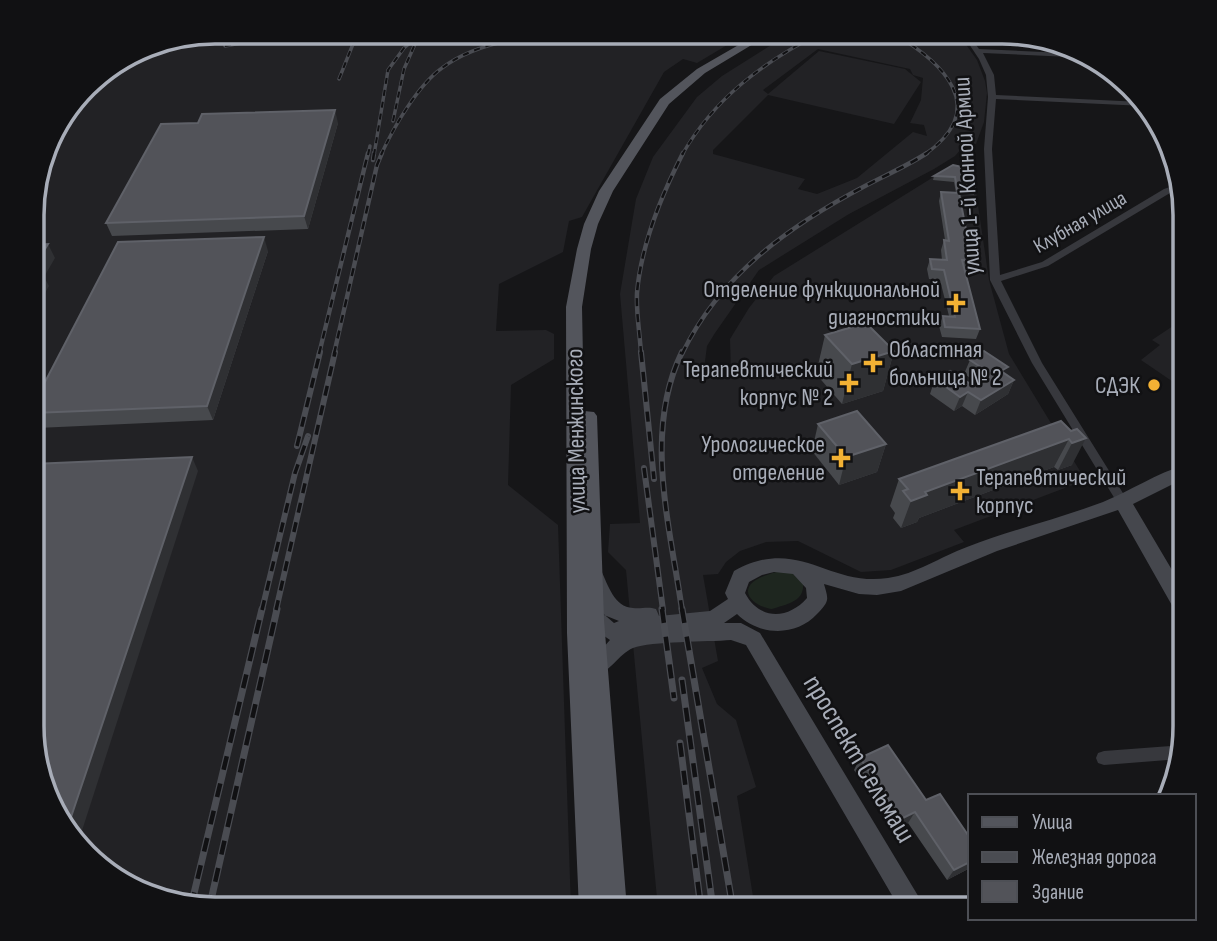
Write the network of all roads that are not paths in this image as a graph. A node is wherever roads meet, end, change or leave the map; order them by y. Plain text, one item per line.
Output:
1 (747, 44) edge
2 (756, 44) edge
3 (973, 44) edge
4 (978, 51) junction
5 (1062, 55) edge
6 (992, 97) junction
7 (1131, 103) edge
8 (1171, 190) edge
9 (995, 281) junction
10 (1173, 477) edge
11 (1122, 501) junction
12 (799, 568) junction
13 (587, 584) junction
14 (1173, 589) edge
15 (737, 598) junction
16 (746, 630) junction
17 (612, 632) junction
18 (587, 669) junction
19 (1171, 753) edge
20 (1104, 758) dead end
21 (593, 897) edge
22 (612, 897) edge
23 (907, 897) edge

1 - 13 main road, улица Менжинского
2 - 13 main road, улица Менжинского
3 - 4 street, улица 1-й Конной Армии
4 - 5 street
4 - 6 street, улица 1-й Конной Армии
6 - 7 street
6 - 9 street, улица 1-й Конной Армии
8 - 9 street, Клубная улица
9 - 11 street, улица 1-й Конной Армии
10 - 11 main road
11 - 12 main road
11 - 14 main road, улица 1-й Конной Армии
12 - 15 main road
12 - 16 main road
13 - 15 main road
13 - 17 main road, улица Менжинского
13 - 17 main road
13 - 18 main road, улица Менжинского
15 - 16 main road
15 - 17 main road
16 - 17 main road
16 - 23 main road, проспект Сельмаш
17 - 18 main road, улица Менжинского
17 - 18 main road
18 - 21 main road, улица Менжинского
18 - 22 main road, улица Менжинского
19 - 20 street

